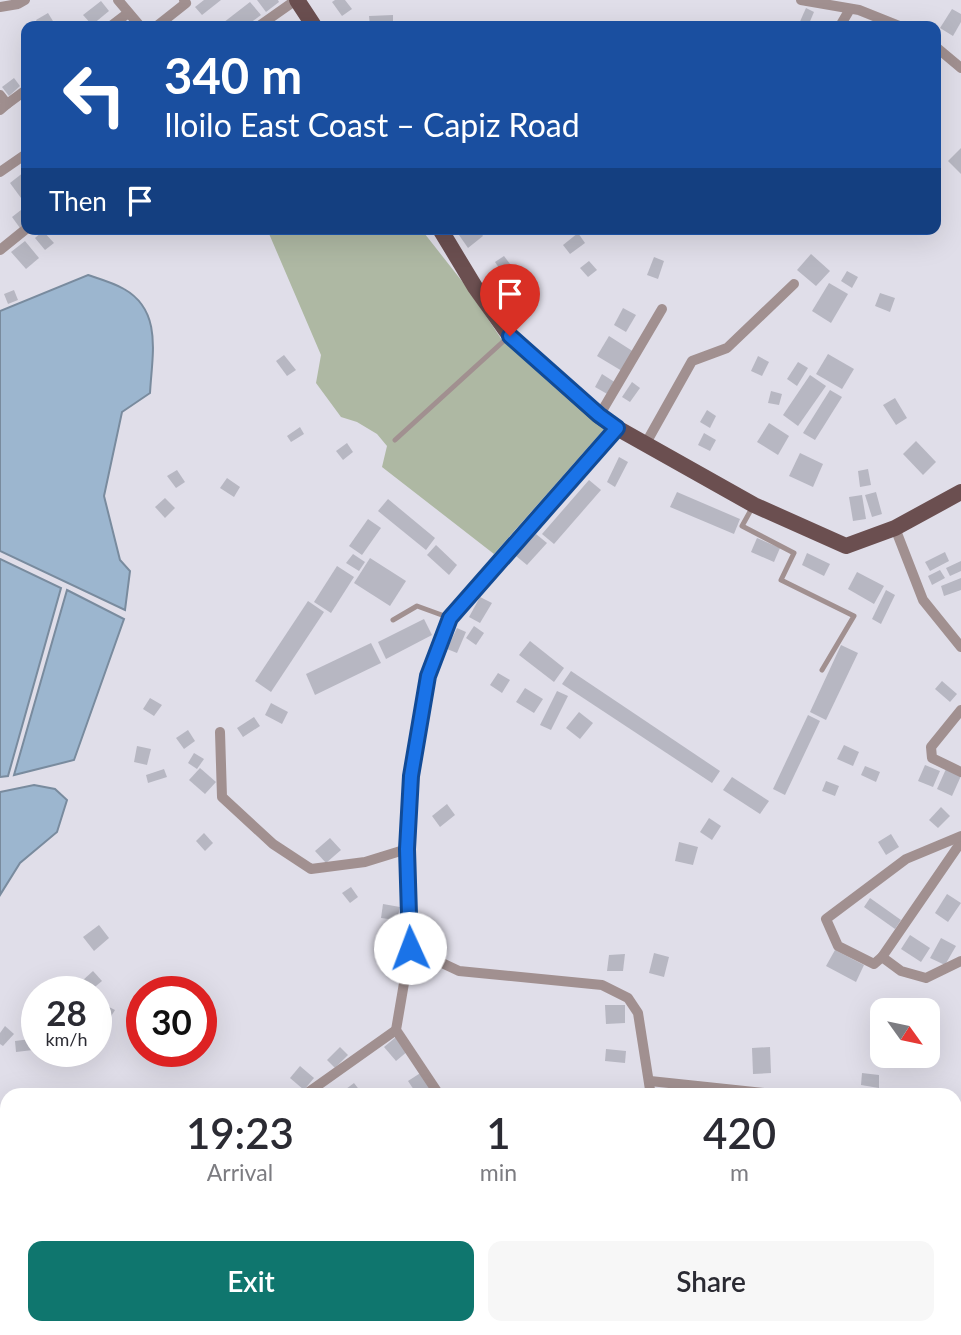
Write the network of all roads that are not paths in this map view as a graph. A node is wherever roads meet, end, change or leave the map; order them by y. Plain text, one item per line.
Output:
1 (25, 0) edge
2 (118, 0) edge
3 (184, 0) edge
4 (297, 0) edge
5 (801, 0) edge
6 (857, 6) edge
7 (0, 7) edge
8 (128, 13) junction
9 (118, 21) edge
10 (135, 21) edge
11 (164, 21) edge
12 (266, 21) edge
13 (311, 21) edge
14 (844, 21) edge
15 (888, 21) edge
16 (941, 51) edge
17 (961, 68) edge
18 (21, 94) edge
19 (0, 95) edge
20 (4, 107) edge
21 (21, 158) edge
22 (0, 173) edge
23 (21, 233) edge
24 (444, 235) edge
25 (0, 250) edge
26 (794, 284) dead end
27 (662, 309) dead end
28 (510, 336) junction
29 (599, 415) junction
30 (617, 428) junction
31 (395, 440) dead end
32 (646, 443) junction
33 (961, 492) edge
34 (754, 505) junction
35 (895, 527) junction
36 (450, 618) junction
37 (393, 620) dead end
38 (961, 647) edge
39 (822, 670) dead end
40 (961, 710) edge
41 (220, 732) dead end
42 (961, 772) edge
43 (961, 836) edge
44 (961, 842) edge
45 (407, 849) junction
46 (410, 948) junction
47 (883, 957) junction
48 (961, 961) edge
49 (396, 1030) junction
50 (650, 1081) junction
51 (314, 1088) edge
52 (435, 1088) edge
53 (650, 1088) edge
54 (716, 1088) edge

1 - 7 street
2 - 8 street
3 - 11 street
4 - 12 street
4 - 13 main road
5 - 6 street
6 - 14 street
6 - 15 street
8 - 9 street
8 - 10 street
16 - 17 street
18 - 20 street
19 - 20 street
21 - 22 street
23 - 25 street
24 - 28 main road
26 - 32 street
27 - 29 street
28 - 29 main road
28 - 31 lane
29 - 30 main road
30 - 32 main road
30 - 36 street
32 - 34 main road
33 - 35 main road
34 - 35 main road
34 - 39 lane
35 - 38 street
36 - 37 lane
36 - 45 street
40 - 42 street
41 - 45 street
43 - 47 street
44 - 47 street
45 - 46 street
46 - 49 street
46 - 50 street
47 - 48 street
49 - 51 street
49 - 52 street
50 - 53 street
50 - 54 street

